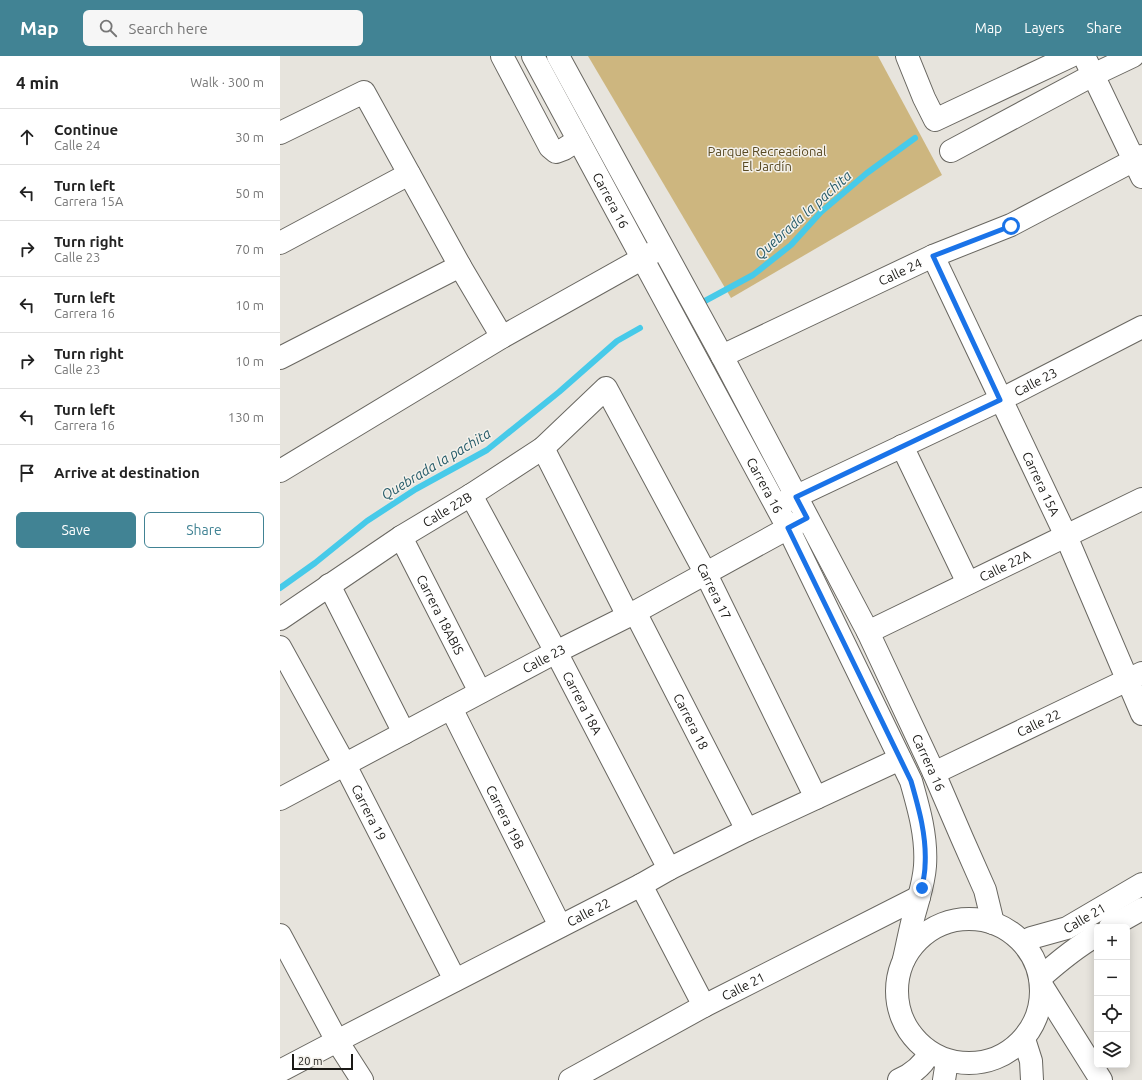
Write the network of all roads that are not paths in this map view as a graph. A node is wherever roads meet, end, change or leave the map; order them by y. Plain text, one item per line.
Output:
1 (502, 56) edge
2 (533, 56) edge
3 (558, 56) edge
4 (906, 56) edge
5 (1071, 56) edge
6 (1084, 56) edge
7 (1133, 56) edge
8 (1093, 75) junction
9 (280, 133) edge
10 (578, 140) junction
11 (951, 151) dead end
12 (1139, 164) edge
13 (409, 174) junction
14 (280, 243) edge
15 (662, 247) junction
16 (933, 256) junction
17 (642, 258) junction
18 (460, 266) junction
19 (1142, 328) edge
20 (502, 337) junction
21 (722, 356) junction
22 (280, 358) edge
23 (606, 388) joint
24 (1000, 400) junction
25 (902, 446) junction
26 (543, 448) junction
27 (280, 471) edge
28 (471, 495) junction
29 (796, 497) junction
30 (1142, 499) edge
31 (776, 506) junction
32 (807, 518) junction
33 (788, 528) junction
34 (1066, 536) junction
35 (401, 537) junction
36 (706, 574) junction
37 (968, 583) junction
38 (329, 584) junction
39 (632, 614) junction
40 (280, 619) edge
41 (868, 632) junction
42 (280, 647) edge
43 (556, 652) junction
44 (1134, 676) edge
45 (480, 692) junction
46 (451, 708) junction
47 (1142, 714) edge
48 (404, 733) junction
49 (900, 759) junction
50 (345, 764) junction
51 (934, 773) junction
52 (816, 798) junction
53 (280, 799) edge
54 (747, 830) junction
55 (669, 869) junction
56 (1142, 884) edge
57 (640, 885) junction
58 (919, 897) junction
59 (1142, 909) edge
60 (993, 923) junction
61 (1115, 924) edge
62 (560, 926) junction
63 (280, 935) edge
64 (1094, 937) edge
65 (1024, 943) junction
66 (904, 959) junction
67 (455, 980) junction
68 (1041, 982) junction
69 (704, 1006) junction
70 (1024, 1039) junction
71 (337, 1041) junction
72 (940, 1065) edge
73 (280, 1072) edge
74 (362, 1080) edge
75 (570, 1080) edge
76 (899, 1080) edge
77 (1032, 1080) edge
78 (1101, 1080) edge

1 - 10 street
2 - 10 street, Carrera 16
3 - 15 street, Carrera 16
4 - 5 street
6 - 8 street
7 - 8 street
8 - 11 street
8 - 12 street
9 - 13 street
10 - 17 street, Carrera 16
12 - 16 street, Calle 24
13 - 14 street
13 - 18 street
15 - 17 street
15 - 21 street, Carrera 16
16 - 21 street, Calle 24
16 - 24 street, Carrera 15A
17 - 20 street
17 - 31 street, Carrera 16
18 - 20 street
18 - 22 street
19 - 24 street, Calle 23
20 - 27 street
21 - 29 street, Carrera 16
23 - 26 street, Calle 22B
23 - 36 street, Carrera 17
24 - 25 street, Calle 23
24 - 34 street, Carrera 15A
25 - 29 street, Calle 23
25 - 37 street
26 - 28 street, Calle 22B
26 - 39 street, Carrera 18
28 - 35 street, Calle 22B
28 - 43 street, Carrera 18A
29 - 31 street, Calle 23
29 - 32 street, Carrera 16
30 - 34 street, Calle 22A
31 - 33 street, Carrera 16
32 - 33 street, Calle 23
32 - 41 street, Carrera 16
33 - 36 street, Calle 23
33 - 49 street, Carrera 16
34 - 37 street, Calle 22A
34 - 44 street, Carrera 15A
35 - 38 street, Calle 22B
35 - 45 street, Carrera 18ABIS
36 - 39 street, Calle 23
36 - 52 street, Carrera 17
37 - 41 street, Calle 22A
38 - 40 street, Calle 22B
38 - 48 street
39 - 43 street, Calle 23
39 - 54 street, Carrera 18
41 - 51 street, Carrera 16
42 - 50 street, Carrera 19
43 - 45 street, Calle 23
43 - 55 street, Carrera 18A
44 - 47 street, Carrera 15A
44 - 51 street, Calle 22
45 - 46 street, Calle 23
46 - 48 street, Calle 23
46 - 62 street, Carrera 19B
48 - 50 street, Calle 23
49 - 52 street, Calle 22
49 - 58 street, Carrera 16
50 - 53 street, Calle 23
50 - 67 street, Carrera 19
51 - 60 street, Carrera 16
52 - 54 street, Calle 22
54 - 55 street, Calle 22
55 - 57 street, Calle 22
56 - 65 street, Calle 21
57 - 62 street, Calle 22
57 - 69 street
58 - 66 street, Carrera 16
58 - 69 street, Calle 21
59 - 61 street, Calle 21
60 - 65 street
60 - 66 street
62 - 67 street, Calle 22
63 - 71 street
64 - 68 street, Calle 21
65 - 68 street
66 - 72 street
67 - 71 street, Calle 22
68 - 70 street
68 - 78 street
69 - 75 street, Calle 21
70 - 72 street
70 - 77 street
71 - 73 street, Calle 22
71 - 74 street
72 - 76 street

